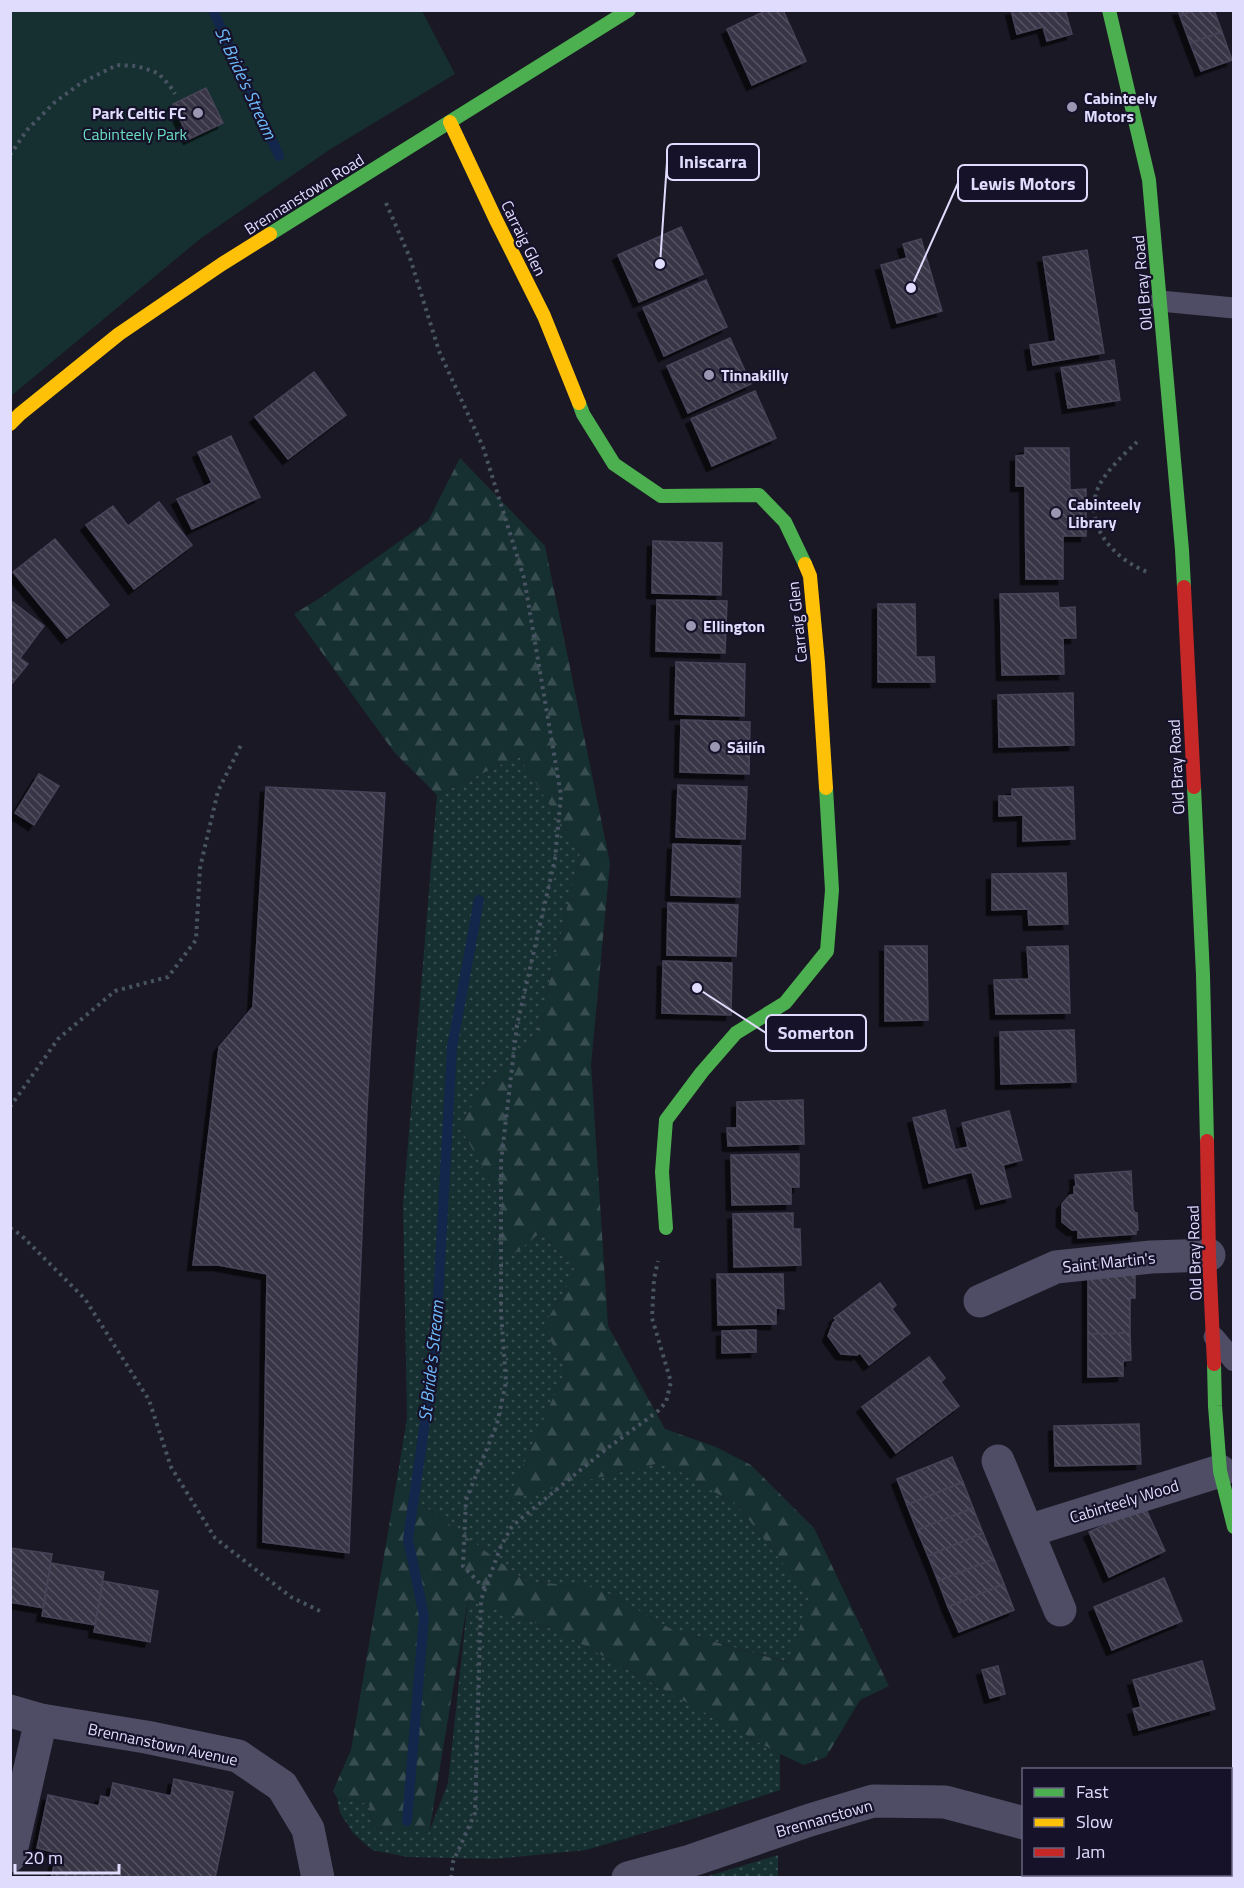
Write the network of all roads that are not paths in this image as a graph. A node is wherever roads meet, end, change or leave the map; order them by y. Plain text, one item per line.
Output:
1 (629, 10) edge
2 (1109, 10) edge
3 (450, 122) junction
4 (1160, 301) junction
5 (1233, 308) edge
6 (10, 424) edge
7 (666, 1228) road end
8 (1209, 1256) junction
9 (980, 1301) dead end
10 (1214, 1337) junction
11 (1233, 1361) edge
12 (1224, 1458) edge
13 (998, 1461) dead end
14 (1233, 1527) edge
15 (1028, 1531) junction
16 (1060, 1610) dead end
17 (26, 1716) edge
18 (1022, 1823) edge
19 (10, 1856) edge
20 (318, 1878) edge
21 (628, 1878) edge

1 - 3 street, Brennanstown Road
2 - 4 street, Old Bray Road
3 - 6 street, Brennanstown Road
3 - 7 street, Carraig Glen
4 - 5 lane
4 - 8 street, Old Bray Road
8 - 9 street, Saint Martin's
8 - 10 street, Old Bray Road
10 - 11 lane
10 - 12 street, Old Bray Road
12 - 14 street, Old Bray Road
12 - 15 street, Cabinteely Wood
13 - 15 street
15 - 16 street
17 - 19 street
17 - 20 street, Brennanstown Avenue
18 - 21 street, Brennanstown

